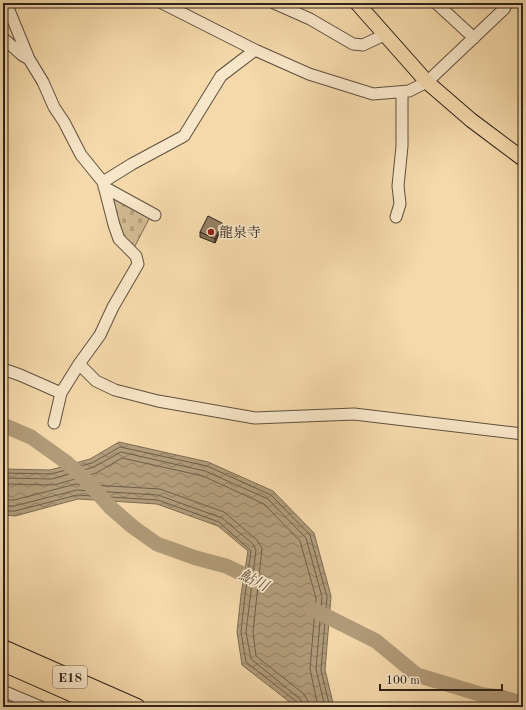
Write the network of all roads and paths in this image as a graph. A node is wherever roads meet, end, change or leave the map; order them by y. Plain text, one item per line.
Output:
1 (6, 3) edge
2 (162, 3) edge
3 (274, 3) edge
4 (357, 3) edge
5 (436, 3) edge
6 (507, 3) edge
7 (384, 34) junction
8 (3, 38) edge
9 (474, 38) junction
10 (255, 50) junction
11 (29, 59) junction
12 (427, 82) junction
13 (402, 92) junction
14 (523, 159) edge
15 (103, 185) junction
16 (155, 215) dead end
17 (396, 217) dead end
18 (79, 364) junction
19 (3, 369) edge
20 (61, 393) junction
21 (54, 423) dead end
22 (523, 434) edge
23 (3, 648) edge
24 (3, 663) edge
25 (3, 691) edge
26 (41, 707) edge
27 (103, 707) edge
28 (137, 707) edge

1 - 11 street
2 - 10 street
3 - 7 street
4 - 7 main road
5 - 9 street
6 - 9 street
7 - 12 main road
8 - 11 street
9 - 12 street
10 - 13 street
10 - 15 street
11 - 15 street
12 - 13 street
12 - 14 main road
13 - 17 street
15 - 16 street
15 - 18 street
18 - 20 street
18 - 22 street
19 - 20 street
20 - 21 street
23 - 28 highway, E18
24 - 27 highway, E18
25 - 26 street

